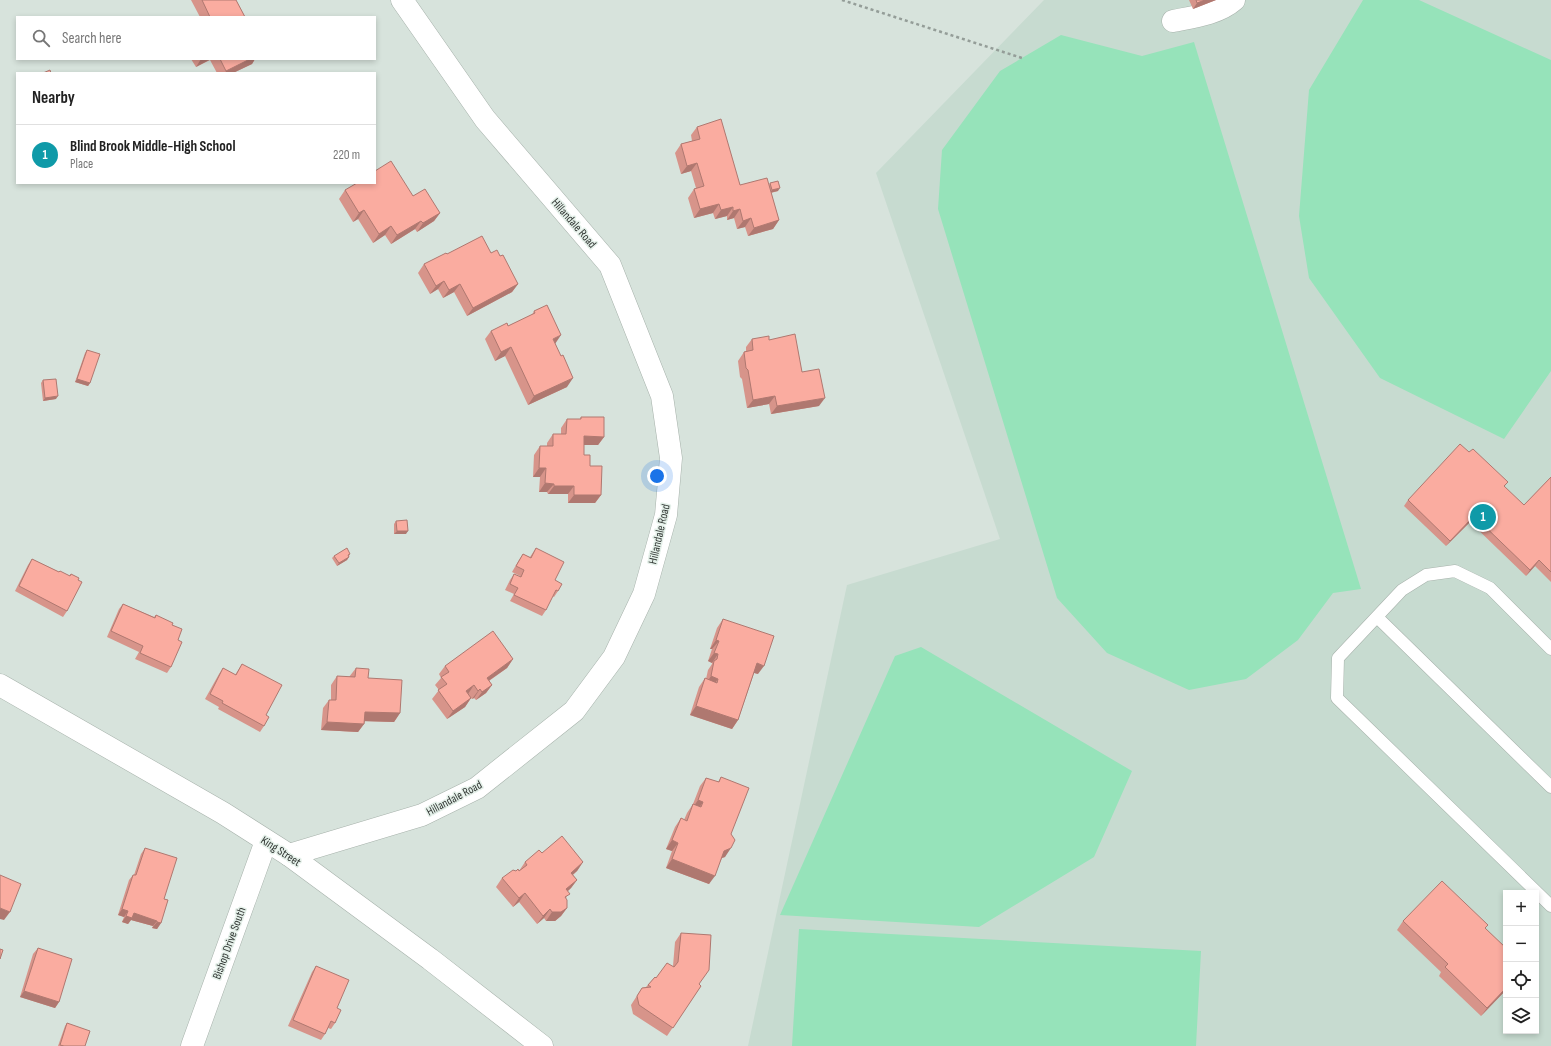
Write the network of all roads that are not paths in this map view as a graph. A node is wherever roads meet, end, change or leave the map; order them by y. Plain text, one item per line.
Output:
1 (402, 0) edge
2 (1234, 0) edge
3 (1173, 21) dead end
4 (1377, 617) junction
5 (1551, 649) edge
6 (0, 685) edge
7 (1551, 787) edge
8 (266, 840) junction
9 (289, 855) junction
10 (1551, 906) edge
11 (192, 1046) edge
12 (542, 1046) edge

1 - 9 street, Hillandale Road
2 - 3 street
4 - 5 lane
4 - 7 lane
4 - 10 lane
6 - 8 street, King Street
8 - 9 street, King Street
8 - 11 street, Bishop Drive South
9 - 12 street, King Street

